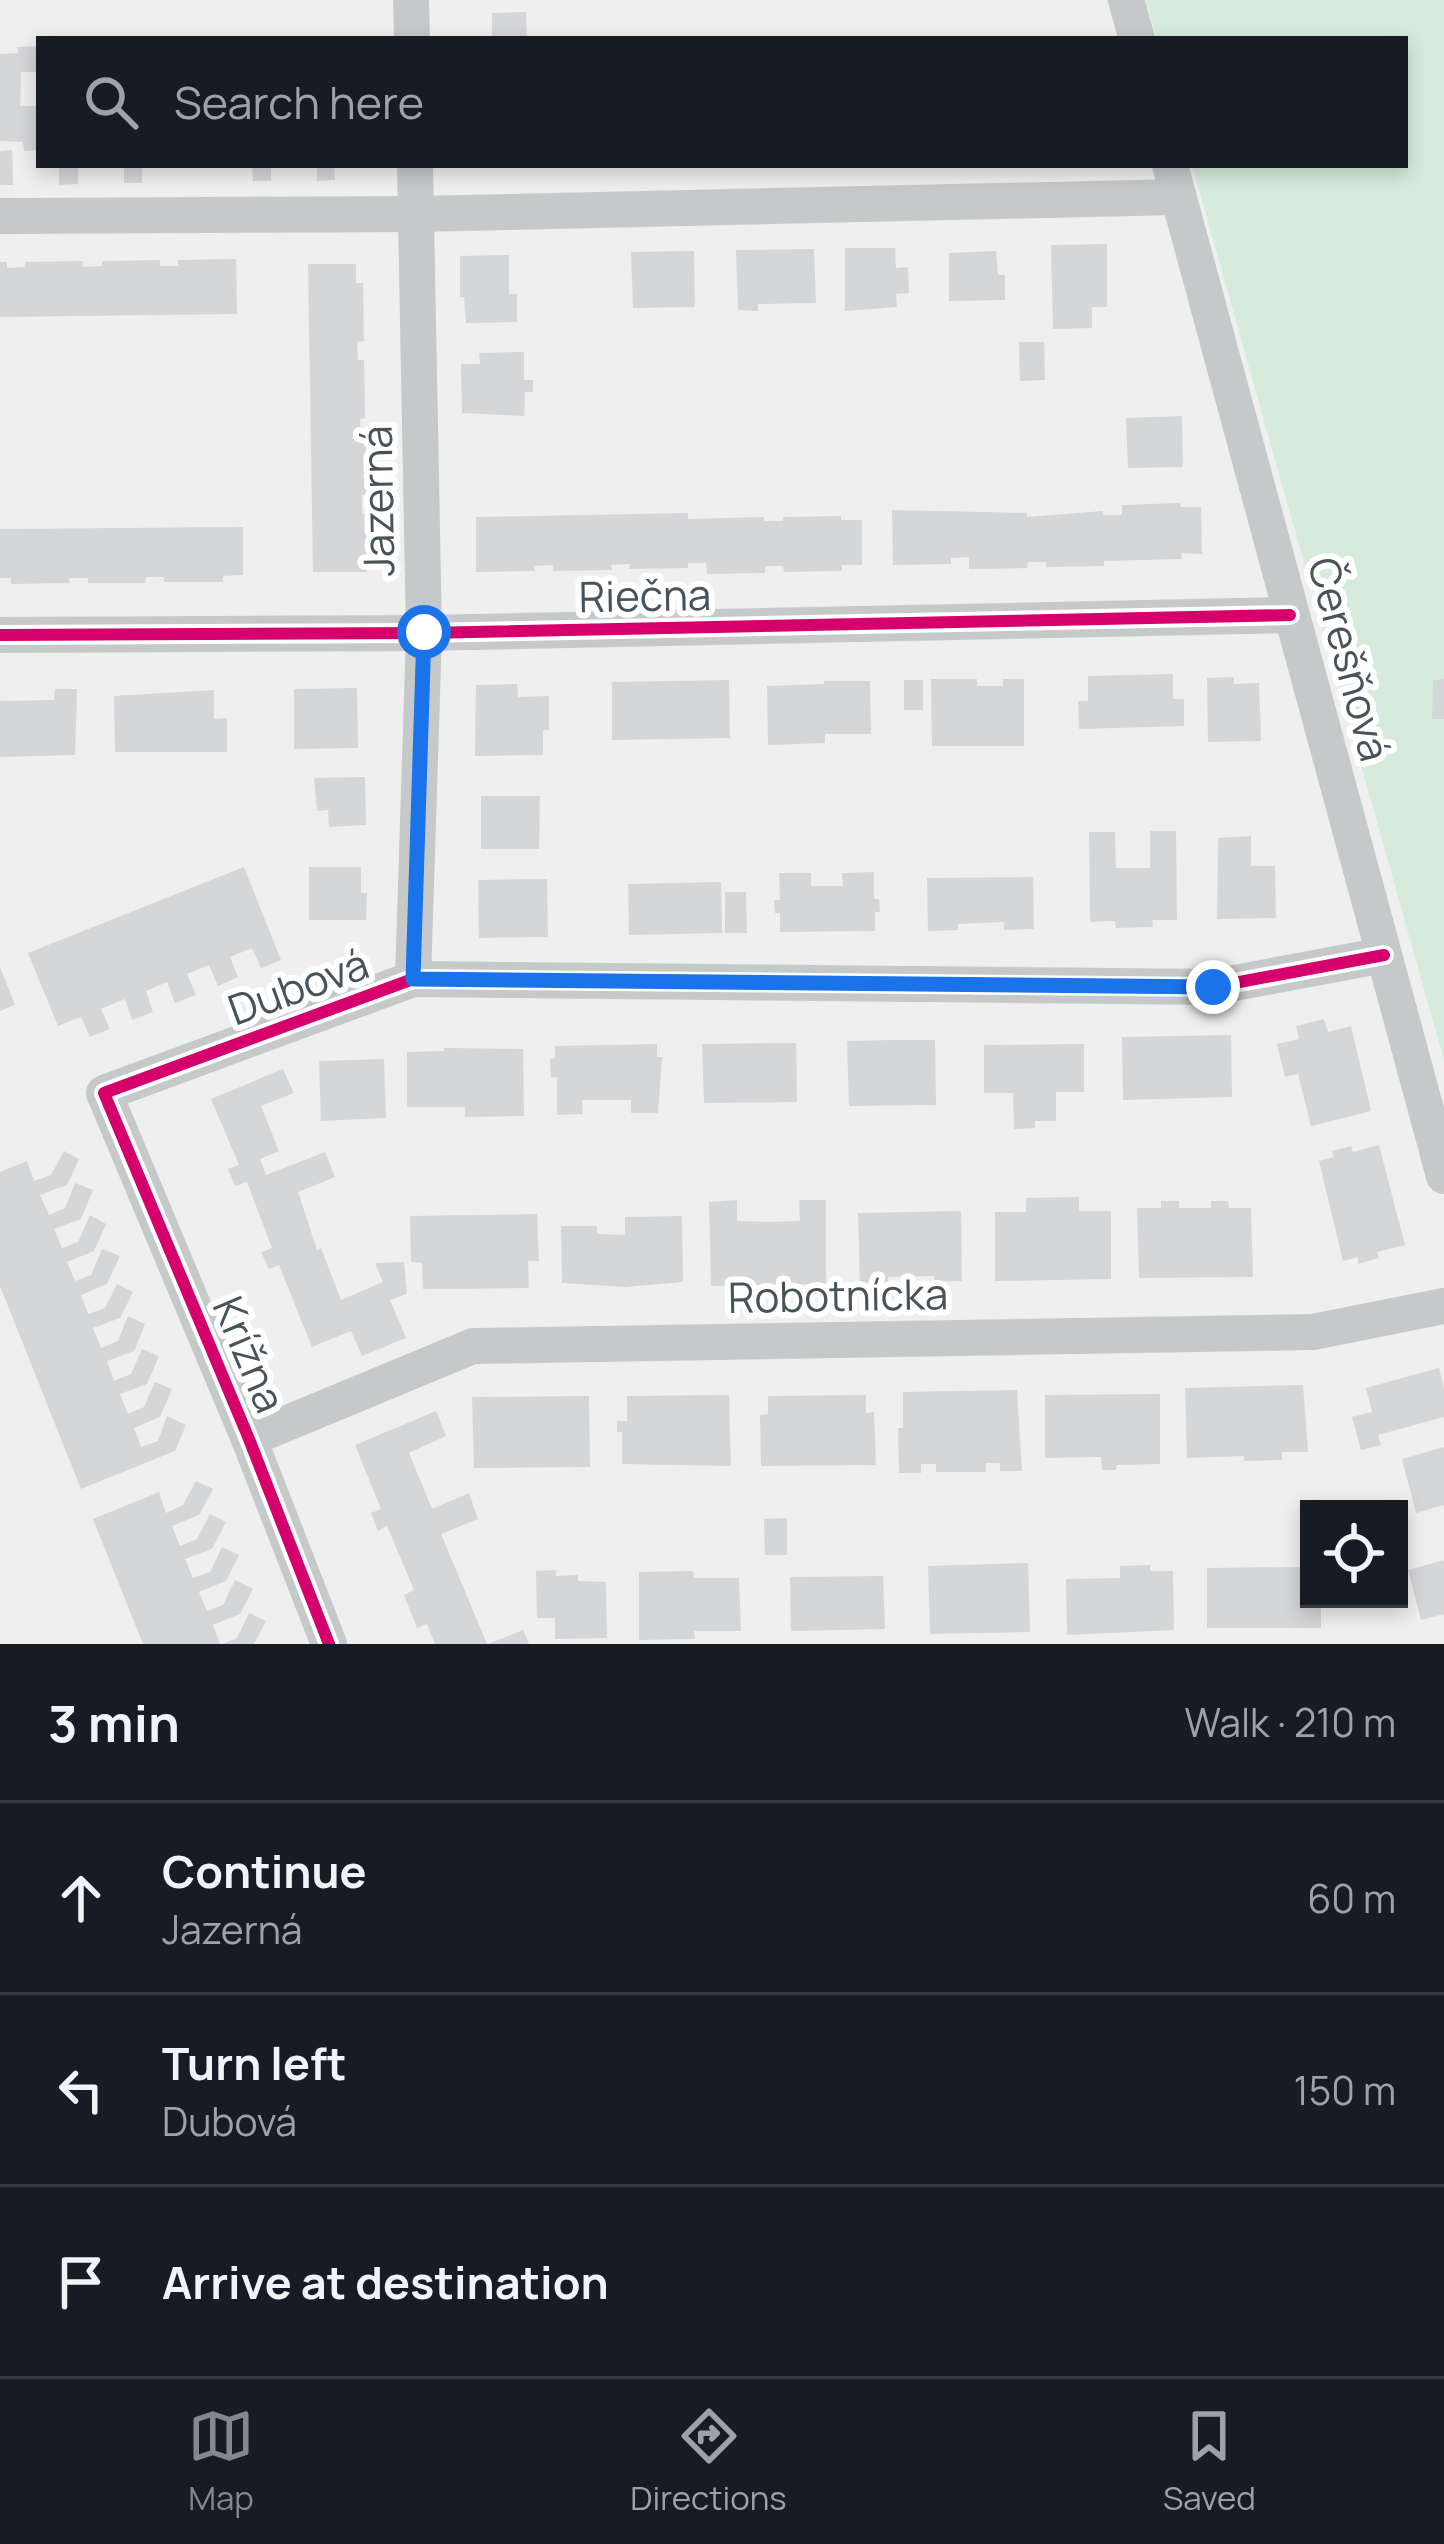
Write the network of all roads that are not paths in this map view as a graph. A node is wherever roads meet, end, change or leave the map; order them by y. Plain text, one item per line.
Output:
1 (411, 0) edge
2 (1126, 0) edge
3 (412, 36) edge
4 (1136, 36) edge
5 (415, 168) edge
6 (1175, 181) edge
7 (416, 214) junction
8 (0, 216) edge
9 (1290, 615) junction
10 (424, 632) junction
11 (0, 635) edge
12 (1384, 955) junction
13 (413, 979) junction
14 (104, 1093) joint
15 (1444, 1176) edge
16 (1444, 1306) edge
17 (249, 1439) junction
18 (329, 1644) edge

1 - 3 street
2 - 4 street
5 - 7 street, Jazerná
6 - 7 street
6 - 9 street, Čerešňová
7 - 8 street
7 - 10 street, Jazerná
9 - 10 street, Riečna
9 - 12 street, Čerešňová
10 - 11 street, Riečna
10 - 13 street, Jazerná
12 - 13 street, Dubová
12 - 15 street, Čerešňová
13 - 14 street, Dubová
14 - 17 street, Krížna
16 - 17 street, Robotnícka
17 - 18 street, Krížna

